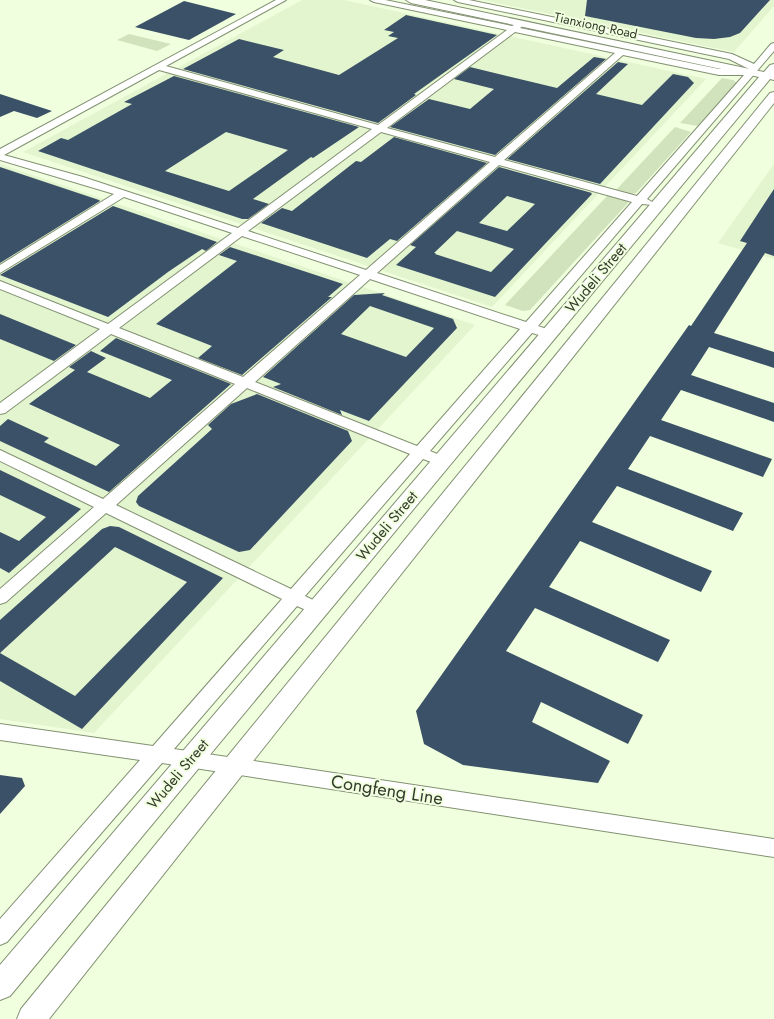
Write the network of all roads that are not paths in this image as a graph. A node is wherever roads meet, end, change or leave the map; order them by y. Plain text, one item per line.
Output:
1 (282, 0) edge
2 (374, 0) edge
3 (411, 0) edge
4 (430, 0) edge
5 (458, 0) edge
6 (518, 26) junction
7 (774, 46) edge
8 (621, 52) junction
9 (158, 67) junction
10 (766, 72) edge
11 (774, 95) edge
12 (380, 128) junction
13 (0, 153) edge
14 (0, 157) edge
15 (498, 161) junction
16 (122, 194) junction
17 (649, 202) junction
18 (240, 232) junction
19 (0, 270) edge
20 (369, 275) junction
21 (0, 285) edge
22 (529, 328) junction
23 (110, 329) junction
24 (549, 334) junction
25 (246, 383) junction
26 (0, 410) edge
27 (420, 452) junction
28 (0, 455) edge
29 (442, 461) junction
30 (105, 506) junction
31 (0, 598) edge
32 (293, 598) junction
33 (317, 609) junction
34 (0, 732) edge
35 (157, 754) junction
36 (191, 759) junction
37 (234, 766) junction
38 (774, 848) edge
39 (0, 934) edge
40 (0, 986) edge
41 (31, 1019) edge

1 - 9 street
2 - 6 street
3 - 6 main road, Tianxiong Road
4 - 10 main road, Tianxiong Road
5 - 10 street
6 - 8 street
6 - 10 main road, Tianxiong Road
6 - 12 street
7 - 10 street
8 - 10 street
8 - 15 street
9 - 12 street
9 - 13 street
10 - 17 main road, Wudeli Street
11 - 37 main road, Wudeli Street
12 - 15 street
12 - 18 street
14 - 16 street
15 - 17 street
15 - 20 street
16 - 18 street
16 - 19 street
17 - 22 street
17 - 24 main road, Wudeli Street
18 - 20 street
18 - 23 street
20 - 22 street
20 - 25 street
21 - 23 street
22 - 24 street
22 - 27 street
23 - 25 street
23 - 26 street
24 - 29 main road, Wudeli Street
25 - 27 street
25 - 30 street
27 - 29 street
27 - 32 street
28 - 30 street
29 - 33 main road, Wudeli Street
30 - 31 street
30 - 32 street
32 - 33 street
32 - 35 street
33 - 36 main road, Wudeli Street
34 - 35 street, Congfeng Line
35 - 36 street, Congfeng Line
35 - 39 street
36 - 37 street, Congfeng Line
36 - 40 main road, Wudeli Street
37 - 38 street, Congfeng Line
37 - 41 main road, Wudeli Street

